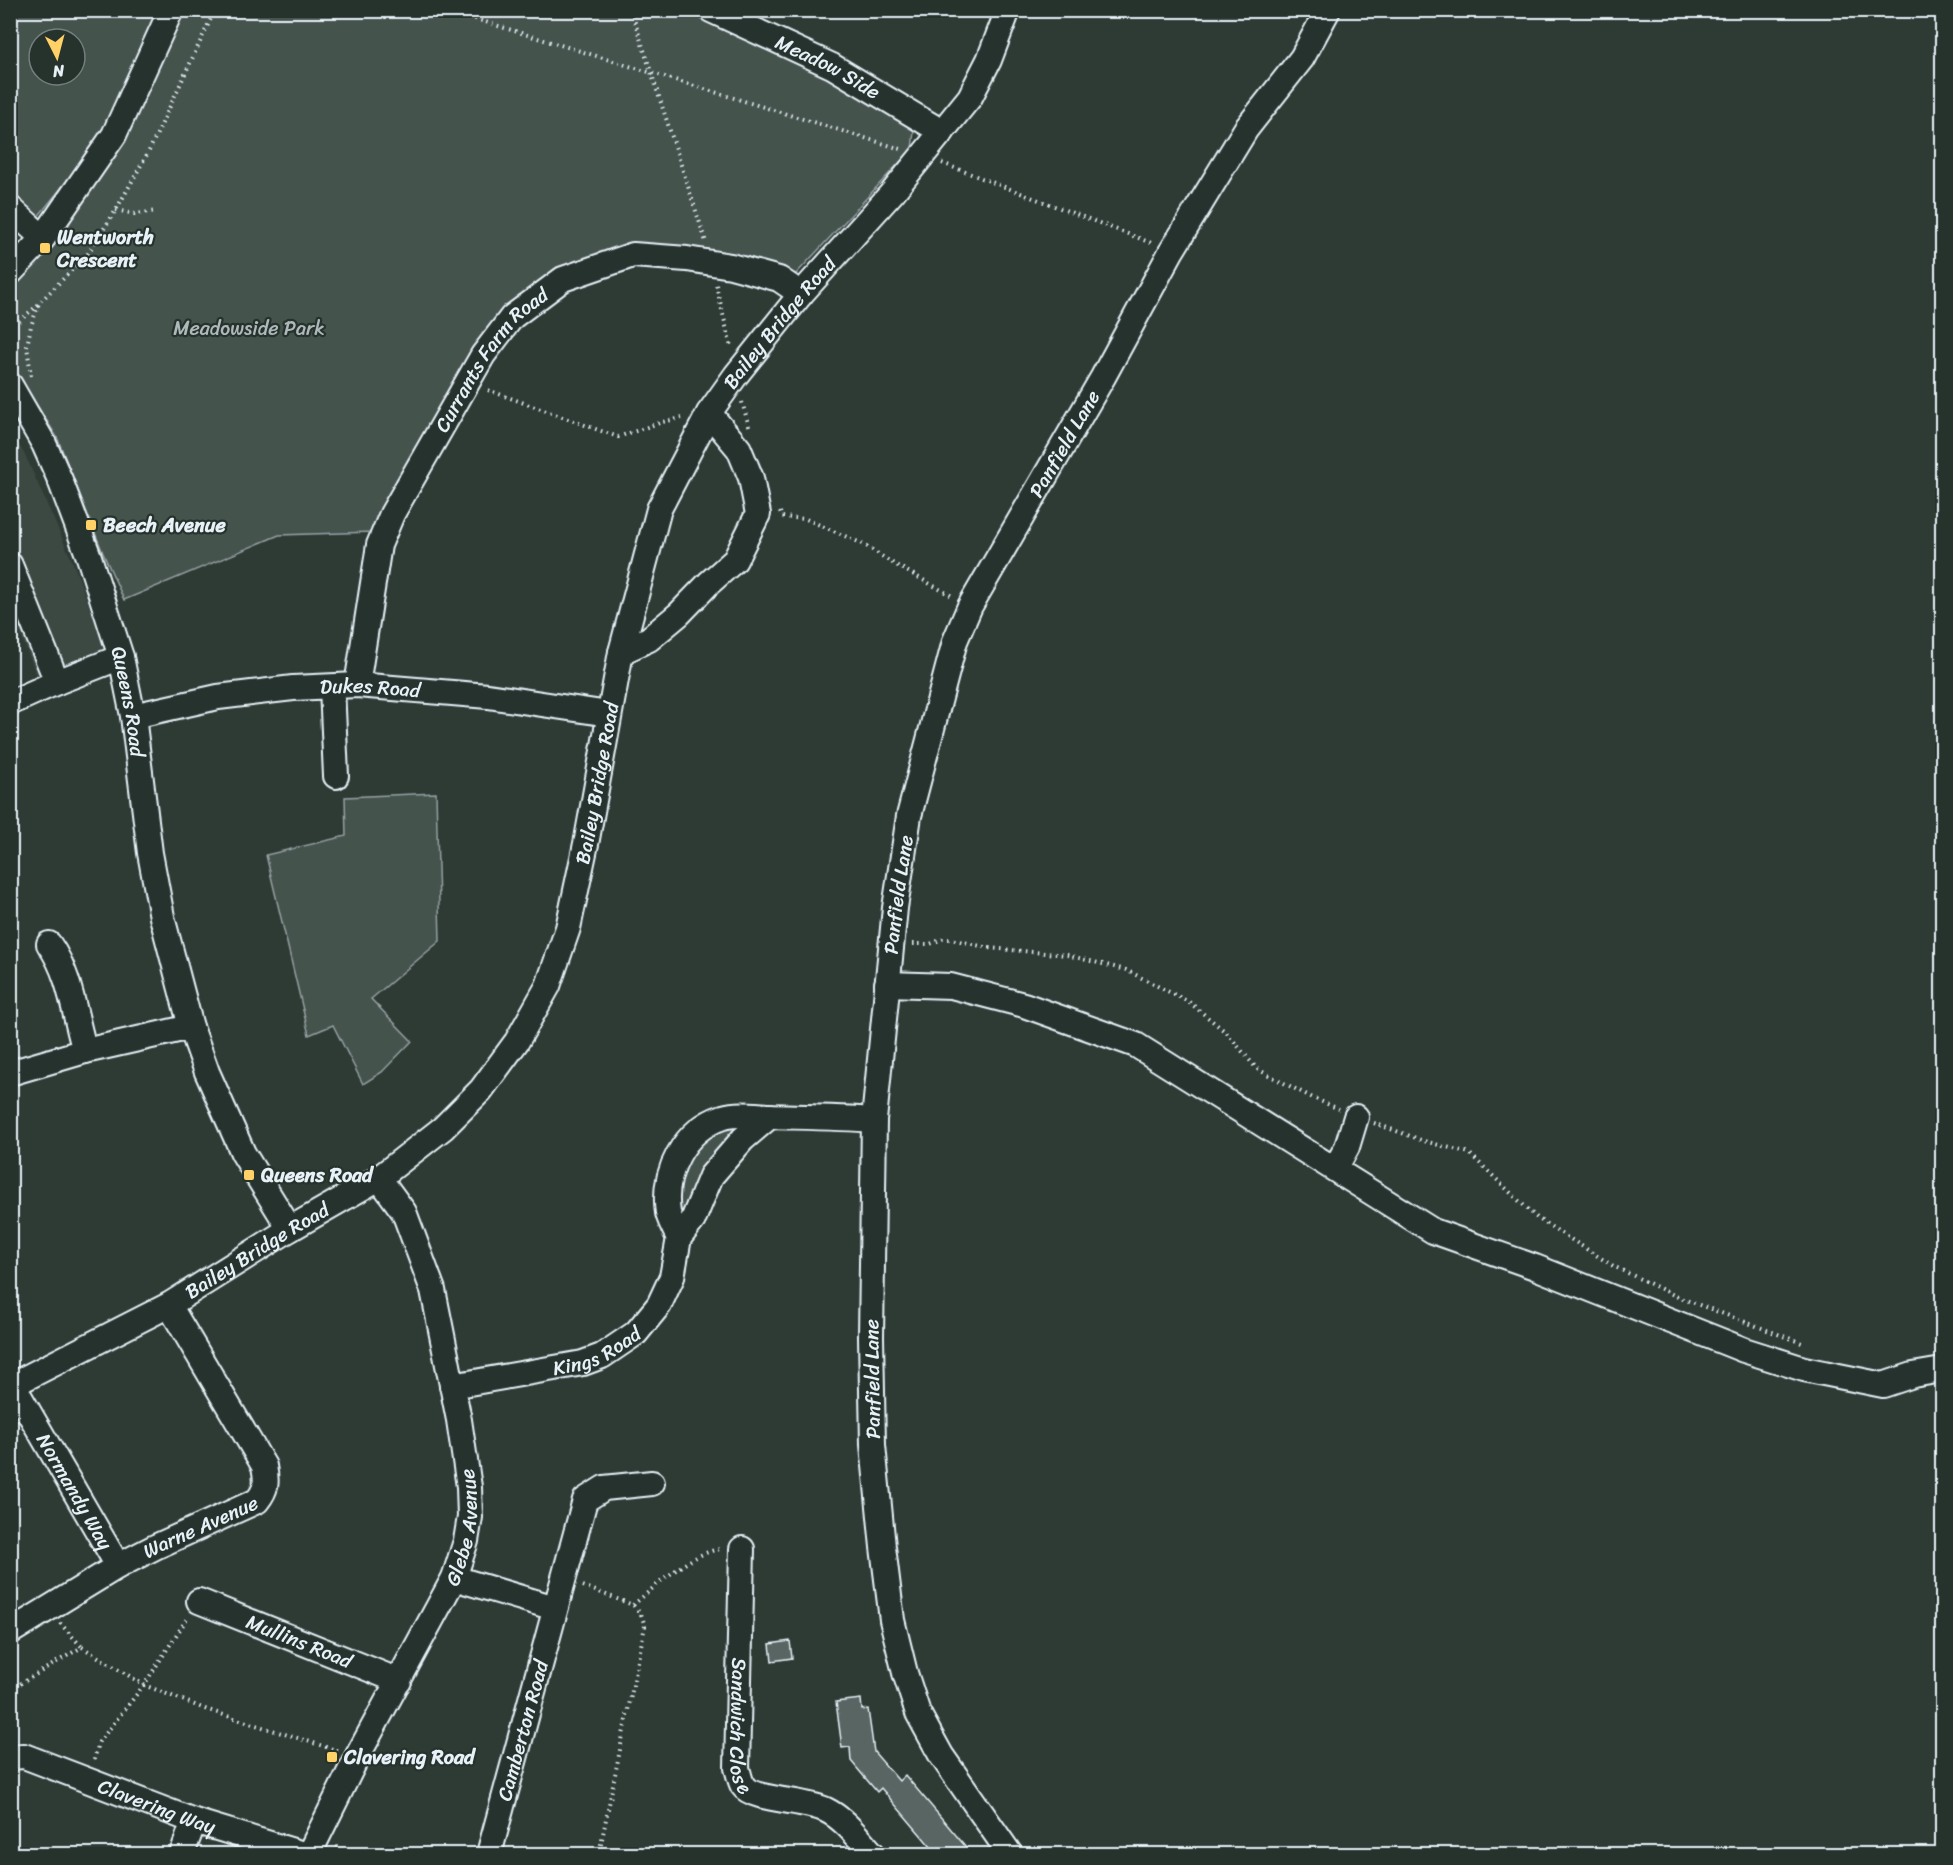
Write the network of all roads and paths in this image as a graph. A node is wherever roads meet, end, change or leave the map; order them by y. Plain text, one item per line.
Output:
1 (171, 10) edge
2 (245, 10) edge
3 (446, 10) edge
4 (711, 10) edge
5 (1008, 10) edge
6 (1327, 11) edge
7 (214, 12) edge
8 (942, 132) junction
9 (923, 156) junction
10 (10, 208) edge
11 (116, 210) junction
12 (157, 211) dead end
13 (43, 238) junction
14 (1171, 252) junction
15 (10, 273) edge
16 (801, 294) junction
17 (39, 303) junction
18 (10, 329) edge
19 (466, 382) junction
20 (17, 395) edge
21 (709, 413) junction
22 (10, 565) edge
23 (621, 652) junction
24 (121, 657) junction
25 (57, 682) junction
26 (357, 685) junction
27 (332, 687) junction
28 (10, 703) edge
29 (609, 714) junction
30 (134, 716) junction
31 (336, 776) dead end
32 (49, 944) dead end
33 (891, 946) junction
34 (887, 984) junction
35 (191, 1027) junction
36 (85, 1051) junction
37 (10, 1073) edge
38 (770, 1116) junction
39 (1356, 1117) junction
40 (874, 1120) junction
41 (1335, 1169) junction
42 (379, 1179) junction
43 (290, 1229) junction
44 (679, 1238) junction
45 (169, 1305) junction
46 (1812, 1347) dead end
47 (1942, 1370) edge
48 (12, 1386) edge
49 (452, 1386) junction
50 (652, 1483) dead end
51 (742, 1549) joint
52 (118, 1566) junction
53 (453, 1578) junction
54 (564, 1578) junction
55 (199, 1600) joint
56 (633, 1605) junction
57 (51, 1608) junction
58 (555, 1608) junction
59 (10, 1632) edge
60 (82, 1647) junction
61 (399, 1681) junction
62 (144, 1685) junction
63 (10, 1690) edge
64 (10, 1757) edge
65 (357, 1757) junction
66 (88, 1781) junction
67 (194, 1821) junction
68 (182, 1854) edge
69 (303, 1854) edge
70 (309, 1854) edge
71 (489, 1854) edge
72 (599, 1854) edge
73 (873, 1854) edge
74 (1010, 1854) edge

1 - 13 street
2 - 7 path
3 - 9 path
4 - 8 street, Meadow Side
5 - 8 street, Bailey Bridge Road
6 - 14 street, Panfield Lane
7 - 11 path
8 - 9 street, Bailey Bridge Road
9 - 14 path
9 - 16 street, Bailey Bridge Road
10 - 13 street
11 - 12 path
11 - 17 path
13 - 15 street
14 - 33 street, Panfield Lane
16 - 19 street, Currants Farm Road
16 - 21 street, Bailey Bridge Road
17 - 18 path
17 - 20 path
19 - 21 path
19 - 26 street, Currants Farm Road
20 - 24 street, Queens Road
21 - 23 street, Bailey Bridge Road
21 - 23 street
22 - 25 street
23 - 29 street, Bailey Bridge Road
24 - 25 street
24 - 30 street, Queens Road
25 - 28 street
26 - 27 street, Dukes Road
26 - 29 street, Dukes Road
27 - 30 street, Dukes Road
27 - 31 street
29 - 42 street, Bailey Bridge Road
30 - 35 street, Queens Road
32 - 36 street
33 - 34 street, Panfield Lane
33 - 39 path
34 - 40 street, Panfield Lane
34 - 41 street
35 - 36 street
35 - 43 street, Queens Road
36 - 37 street
38 - 40 street
38 - 44 street, Kings Road
38 - 44 street
39 - 41 street
39 - 46 path
40 - 74 street, Panfield Lane
41 - 47 street
42 - 43 street, Bailey Bridge Road
42 - 49 street, Glebe Avenue
43 - 45 street, Bailey Bridge Road
44 - 49 street, Kings Road
45 - 48 street, Bailey Bridge Road
45 - 52 street, Warne Avenue
48 - 52 street, Normandy Way
49 - 53 street, Glebe Avenue
50 - 54 street, Camberton Road
51 - 56 path
51 - 73 street, Sandwich Close
52 - 57 street, Warne Avenue
53 - 58 street
53 - 61 street, Glebe Avenue
54 - 56 path
54 - 58 street, Camberton Road
55 - 61 street, Mullins Road
55 - 62 path
56 - 72 path
57 - 59 street, Warne Avenue
57 - 60 path
58 - 71 street, Camberton Road
60 - 62 path
60 - 63 path
61 - 65 street, Glebe Avenue
62 - 65 path
62 - 66 path
64 - 66 street, Clavering Way
65 - 70 street, Glebe Avenue
66 - 67 street, Clavering Way
67 - 68 street
67 - 69 street, Clavering Way

